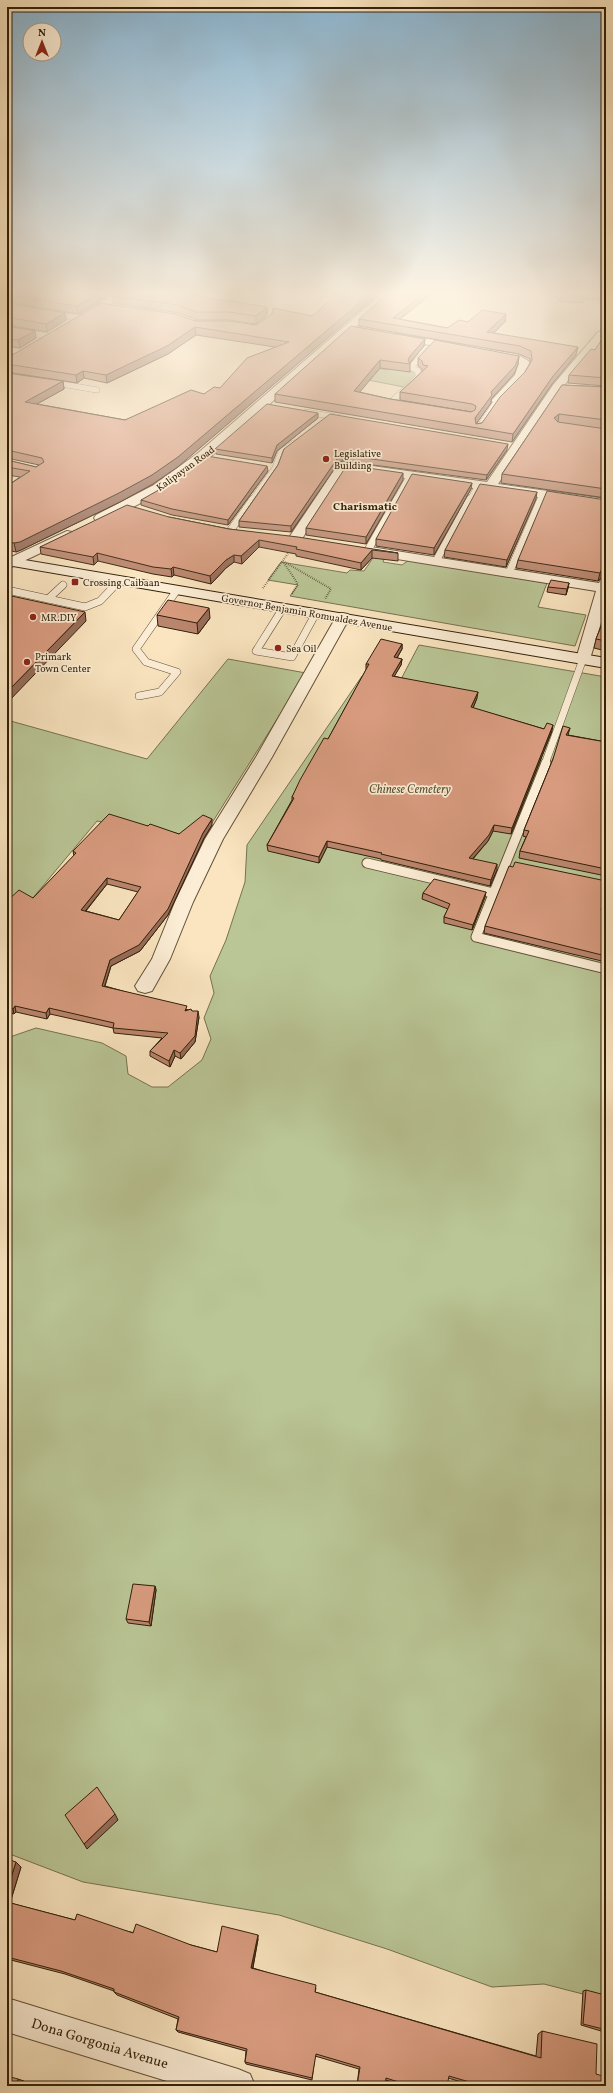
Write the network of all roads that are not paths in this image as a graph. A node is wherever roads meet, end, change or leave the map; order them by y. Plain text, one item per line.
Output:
1 (281, 391) edge
2 (404, 391) edge
3 (506, 391) edge
4 (553, 391) edge
5 (497, 401) joint
6 (405, 407) edge
7 (298, 410) edge
8 (328, 416) junction
9 (351, 419) edge
10 (322, 420) edge
11 (478, 429) edge
12 (299, 439) edge
13 (268, 467) edge
14 (276, 468) junction
15 (410, 475) junction
16 (484, 486) junction
17 (544, 494) junction
18 (604, 499) edge
19 (126, 506) junction
20 (144, 512) edge
21 (91, 524) edge
22 (215, 528) edge
23 (77, 531) edge
24 (230, 531) junction
25 (244, 533) edge
26 (280, 537) edge
27 (352, 548) edge
28 (368, 550) junction
29 (436, 561) junction
30 (9, 563) edge
31 (508, 572) junction
32 (120, 580) junction
33 (63, 585) dead end
34 (605, 586) edge
35 (7, 590) edge
36 (177, 590) junction
37 (48, 599) junction
38 (283, 608) junction
39 (316, 613) junction
40 (343, 618) junction
41 (583, 659) junction
42 (606, 663) edge
43 (139, 696) dead end
44 (366, 863) dead end
45 (493, 893) junction
46 (606, 969) edge
47 (145, 986) dead end
48 (7, 2015) edge
49 (238, 2086) edge

1 - 19 street, Kalipayan Road
2 - 6 lane
3 - 5 street
4 - 16 street
5 - 11 lane
7 - 8 lane
8 - 9 lane
8 - 10 lane
12 - 14 lane
13 - 14 lane
14 - 24 lane
15 - 16 street
15 - 26 street
15 - 28 lane
16 - 17 street
16 - 29 lane
17 - 18 street
17 - 31 lane
19 - 20 street
19 - 21 street, Kalipayan Road
22 - 24 street
23 - 30 street
24 - 25 street
27 - 28 street
28 - 29 street
29 - 31 street
30 - 32 street, Governor Benjamin Romualdez Avenue
31 - 34 street
32 - 36 street, Governor Benjamin Romualdez Avenue
32 - 37 lane
33 - 37 lane
34 - 41 street
35 - 37 lane
36 - 38 street, Governor Benjamin Romualdez Avenue
36 - 43 lane
38 - 39 street, Governor Benjamin Romualdez Avenue
38 - 39 lane
39 - 40 street, Governor Benjamin Romualdez Avenue
40 - 41 street, Governor Benjamin Romualdez Avenue
40 - 47 street
41 - 42 street, Governor Benjamin Romualdez Avenue
41 - 45 lane
44 - 45 lane
45 - 46 lane
48 - 49 street, Dona Gorgonia Avenue

